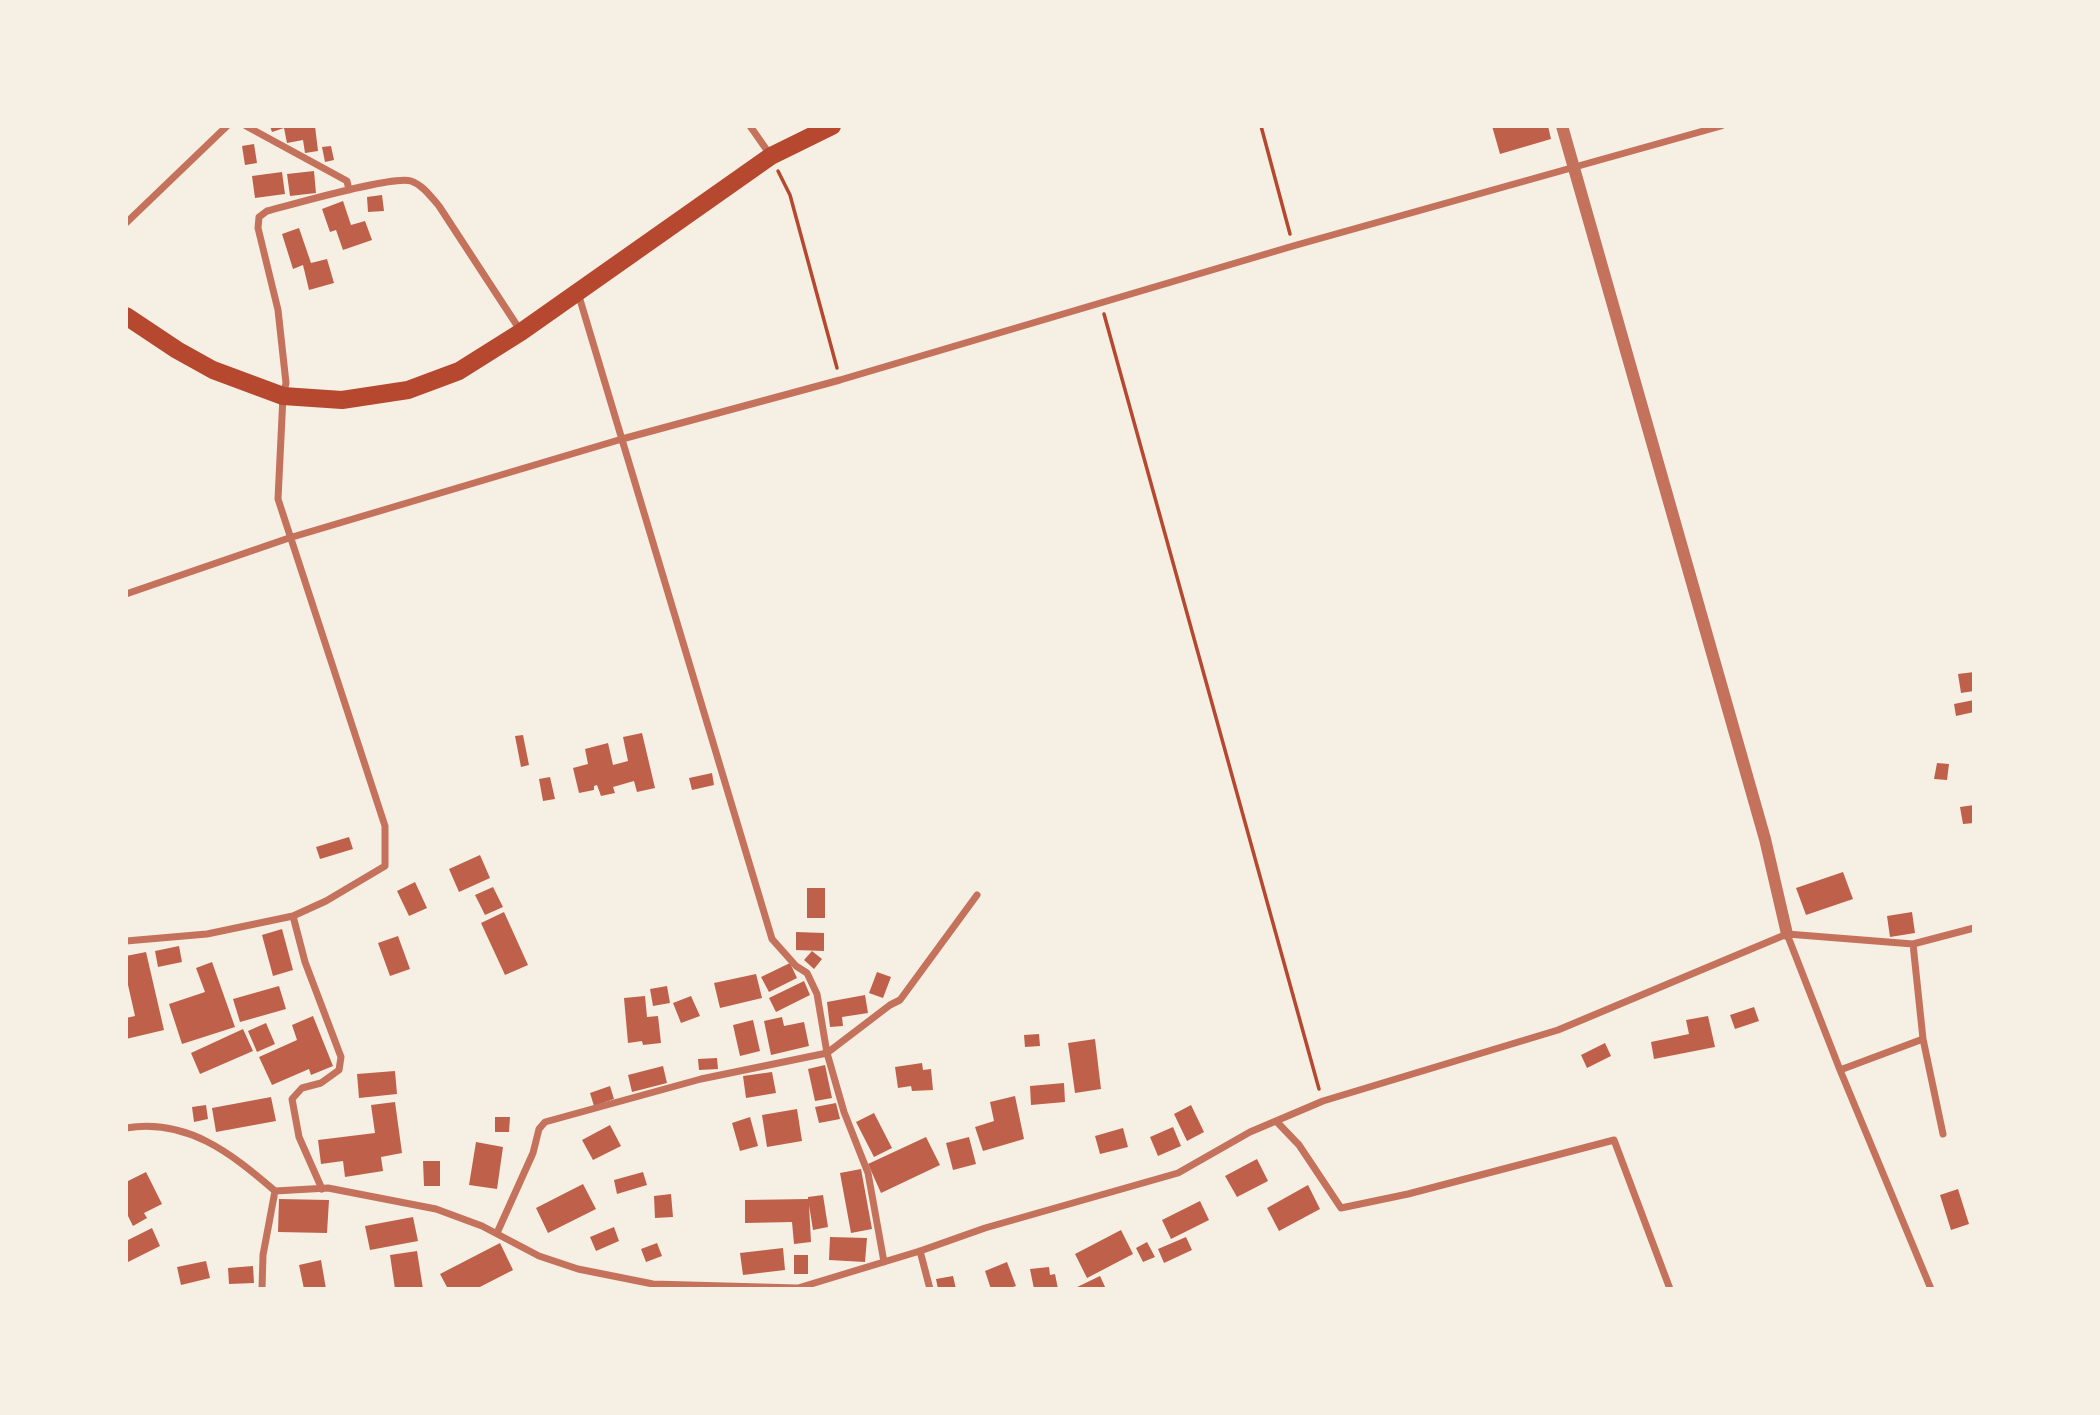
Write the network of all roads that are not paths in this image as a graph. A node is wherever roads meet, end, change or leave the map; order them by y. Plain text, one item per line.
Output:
1 (227, 126) edge
2 (246, 126) edge
3 (750, 126) edge
4 (832, 126) edge
5 (1562, 126) edge
6 (1720, 126) edge
7 (771, 156) junction
8 (1573, 166) junction
9 (349, 190) junction
10 (126, 223) edge
11 (578, 293) junction
12 (126, 316) edge
13 (521, 332) junction
14 (283, 396) junction
15 (622, 439) junction
16 (289, 538) junction
17 (126, 594) edge
18 (977, 895) dead end
19 (293, 916) junction
20 (1974, 928) edge
21 (1787, 934) junction
22 (126, 941) edge
23 (1913, 944) junction
24 (1923, 1039) junction
25 (827, 1053) junction
26 (1840, 1070) junction
27 (1277, 1122) junction
28 (126, 1128) edge
29 (1943, 1134) dead end
30 (322, 1189) junction
31 (275, 1191) junction
32 (497, 1233) junction
33 (920, 1251) junction
34 (884, 1262) junction
35 (654, 1287) edge
36 (262, 1289) edge
37 (930, 1289) edge
38 (1671, 1289) edge
39 (1931, 1289) edge

1 - 10 street
2 - 9 street
3 - 7 street
4 - 7 highway
5 - 8 street
6 - 8 street
7 - 11 highway
8 - 15 street
8 - 21 street
9 - 13 street
9 - 14 street
11 - 13 highway
11 - 15 street
12 - 14 highway
13 - 14 highway
14 - 16 street
15 - 16 street
15 - 25 street
16 - 17 street
16 - 19 street
18 - 25 street
19 - 22 street
19 - 30 street
20 - 23 street
21 - 23 street
21 - 26 street
21 - 27 street
23 - 24 street
24 - 26 street
24 - 29 street
25 - 32 street
25 - 34 street
26 - 39 street
27 - 33 street
27 - 38 street
28 - 31 street
30 - 31 street
30 - 32 street
31 - 36 street
32 - 35 street
33 - 34 street
33 - 37 street
34 - 35 street

